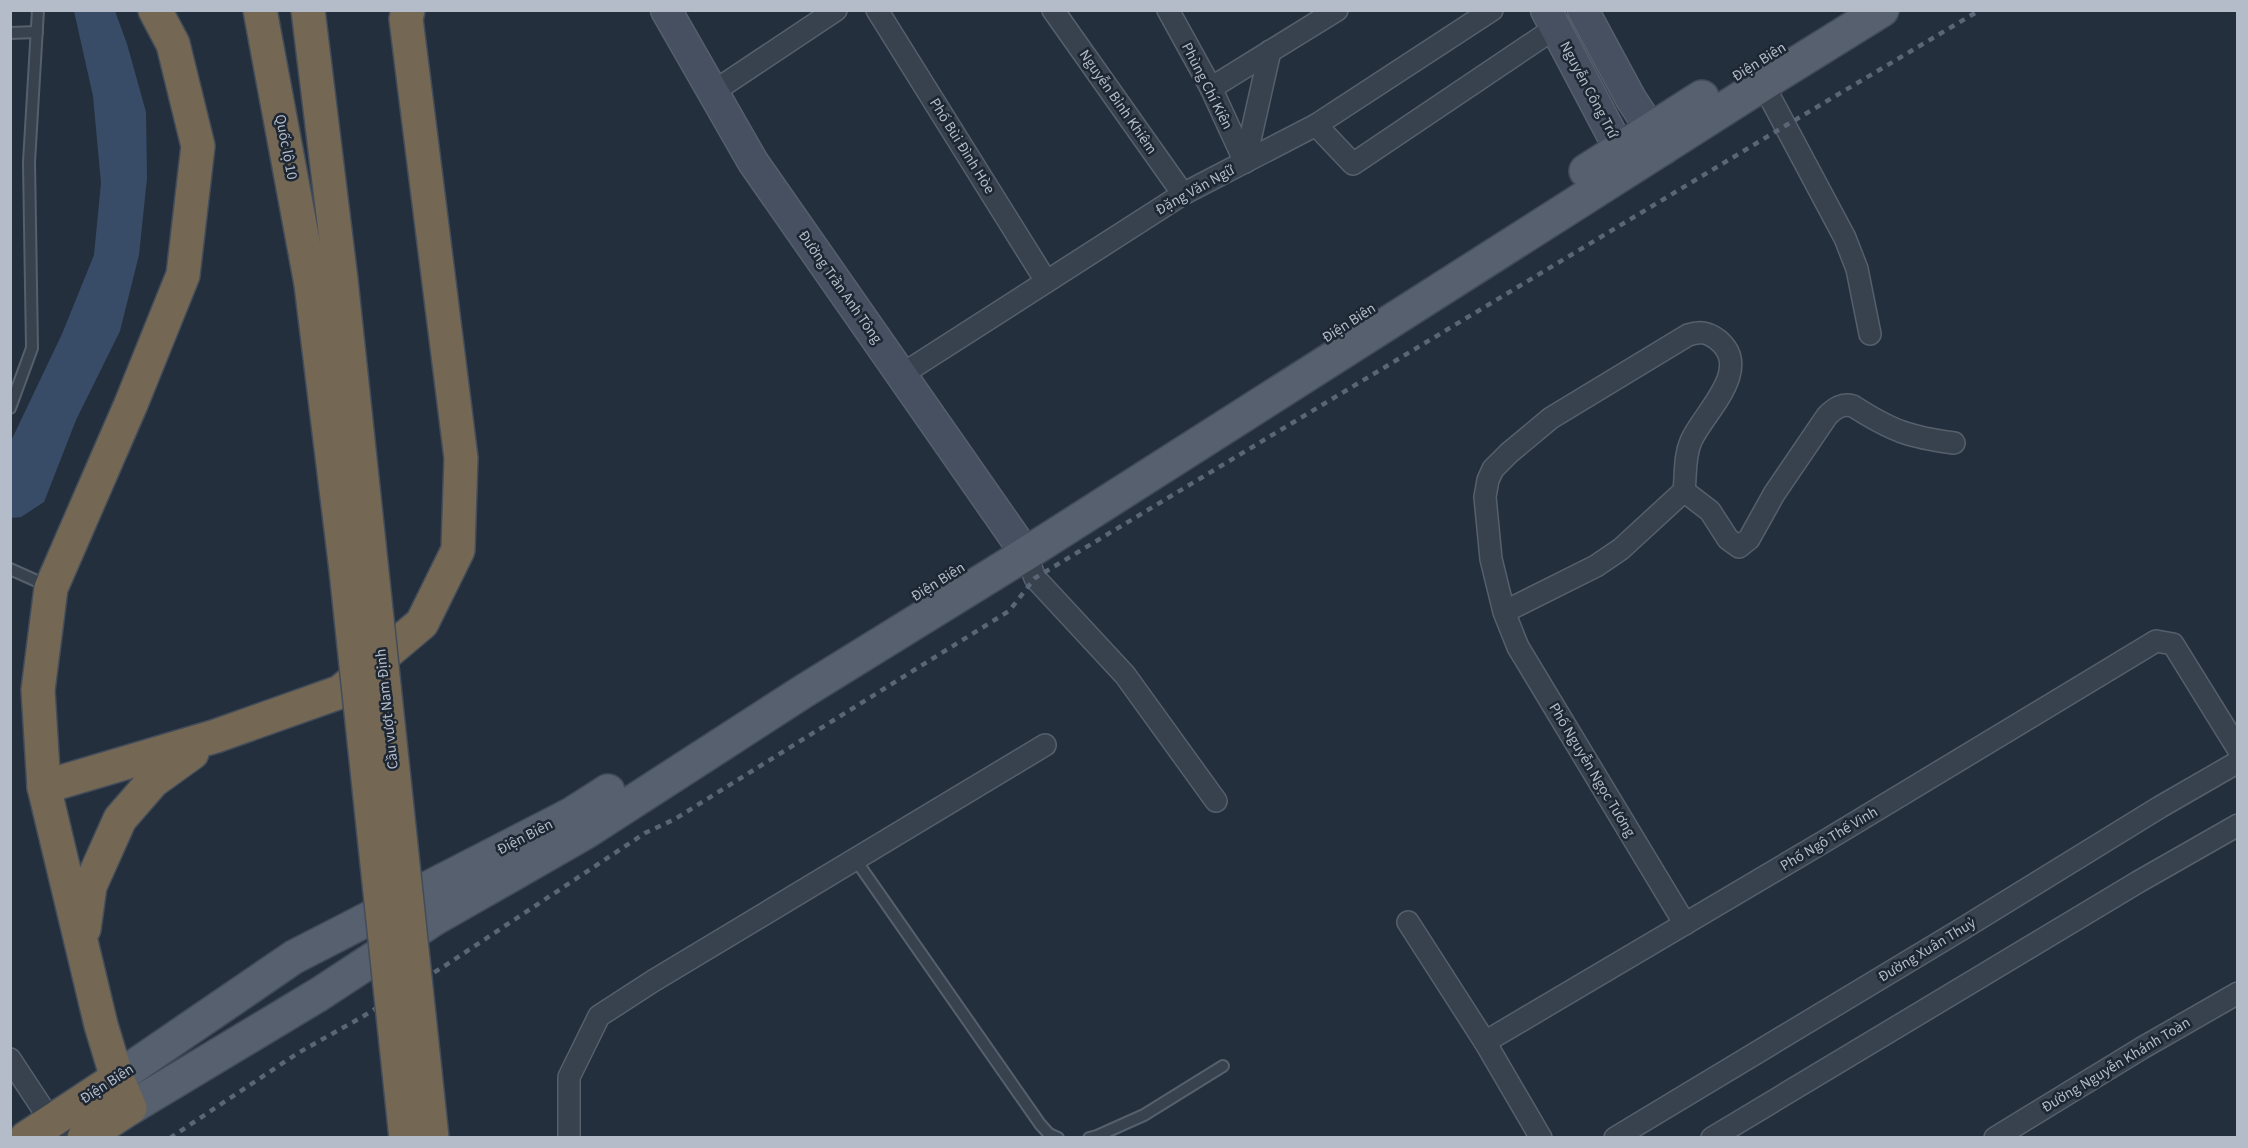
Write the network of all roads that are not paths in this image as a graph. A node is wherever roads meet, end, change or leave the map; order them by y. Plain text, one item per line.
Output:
1 (38, 10) edge
2 (155, 10) edge
3 (260, 10) edge
4 (308, 10) edge
5 (408, 10) edge
6 (666, 10) edge
7 (836, 10) edge
8 (877, 10) edge
9 (1053, 10) edge
10 (1168, 10) edge
11 (1492, 10) edge
12 (1583, 10) edge
13 (1841, 10) edge
14 (1882, 10) edge
15 (1335, 11) edge
16 (1550, 19) edge
17 (37, 32) junction
18 (10, 33) edge
19 (1270, 51) junction
20 (1763, 84) junction
21 (1211, 88) junction
22 (713, 92) junction
23 (1316, 125) junction
24 (1657, 139) junction
25 (1626, 159) junction
26 (1245, 162) junction
27 (1183, 194) junction
28 (326, 282) junction
29 (1046, 282) junction
30 (1870, 333) dead end
31 (901, 375) junction
32 (10, 408) edge
33 (1954, 443) dead end
34 (1684, 491) junction
35 (1019, 547) junction
36 (10, 569) edge
37 (51, 588) junction
38 (1504, 612) junction
39 (216, 736) junction
40 (1045, 745) dead end
41 (2238, 749) edge
42 (2238, 762) edge
43 (44, 787) junction
44 (1216, 801) dead end
45 (2238, 825) edge
46 (855, 859) junction
47 (1408, 922) dead end
48 (1685, 924) junction
49 (82, 947) junction
50 (2238, 993) edge
51 (1485, 1042) junction
52 (10, 1059) edge
53 (1223, 1066) dead end
54 (117, 1078) junction
55 (130, 1108) junction
56 (46, 1132) edge
57 (84, 1137) edge
58 (406, 1137) edge
59 (432, 1137) edge
60 (569, 1137) edge
61 (1058, 1137) edge
62 (1089, 1137) edge
63 (1541, 1137) edge
64 (1615, 1137) edge
65 (1712, 1137) edge
66 (1995, 1137) edge

1 - 17 lane
2 - 37 highway
3 - 28 highway, Quốc lộ 10
4 - 28 highway
5 - 39 highway
6 - 22 street, Đường Trần Anh Tông
7 - 22 street
8 - 29 street, Phố Bùi Đình Hòe
9 - 27 street, Nguyễn Bỉnh Khiêm
10 - 21 street, Phùng Chí Kiên
11 - 23 street, Đặng Văn Ngữ
12 - 24 street
13 - 24 main road, Điện Biên
14 - 20 main road, Điện Biên
15 - 19 street
16 - 23 street
16 - 25 street, Nguyễn Công Trứ
17 - 18 lane
17 - 32 lane
19 - 21 street
19 - 26 street
20 - 24 main road, Điện Biên
20 - 30 street
21 - 26 street, Phùng Chí Kiên
22 - 31 street, Đường Trần Anh Tông
23 - 26 street, Đặng Văn Ngữ
24 - 25 main road, Điện Biên
25 - 35 main road, Điện Biên
26 - 27 street, Đặng Văn Ngữ
27 - 29 street, Đặng Văn Ngữ
28 - 58 highway, Cầu vượt Nam Định, bridge
28 - 59 highway, Cầu vượt Nam Định, bridge
29 - 31 street, Đặng Văn Ngữ
31 - 35 street, Đường Trần Anh Tông
33 - 34 street
34 - 38 street
34 - 38 street, Phố Nguyễn Ngọc Tương
35 - 44 street
35 - 54 main road, Điện Biên
35 - 55 main road, Điện Biên
36 - 37 lane
37 - 43 highway
38 - 48 street, Phố Nguyễn Ngọc Tương
39 - 43 highway
39 - 49 highway
40 - 46 street
41 - 48 street, Phố Ngô Thế Vinh
42 - 64 street, Đường Xuân Thuỷ
43 - 49 highway
45 - 65 street
46 - 60 street
46 - 61 lane
47 - 51 street
48 - 51 street, Phố Ngô Thế Vinh
49 - 54 highway
50 - 66 street, Đường Nguyễn Khánh Toàn
51 - 63 street
52 - 56 street
53 - 62 lane
54 - 55 highway
54 - 56 highway, Điện Biên
55 - 57 highway, Điện Biên

